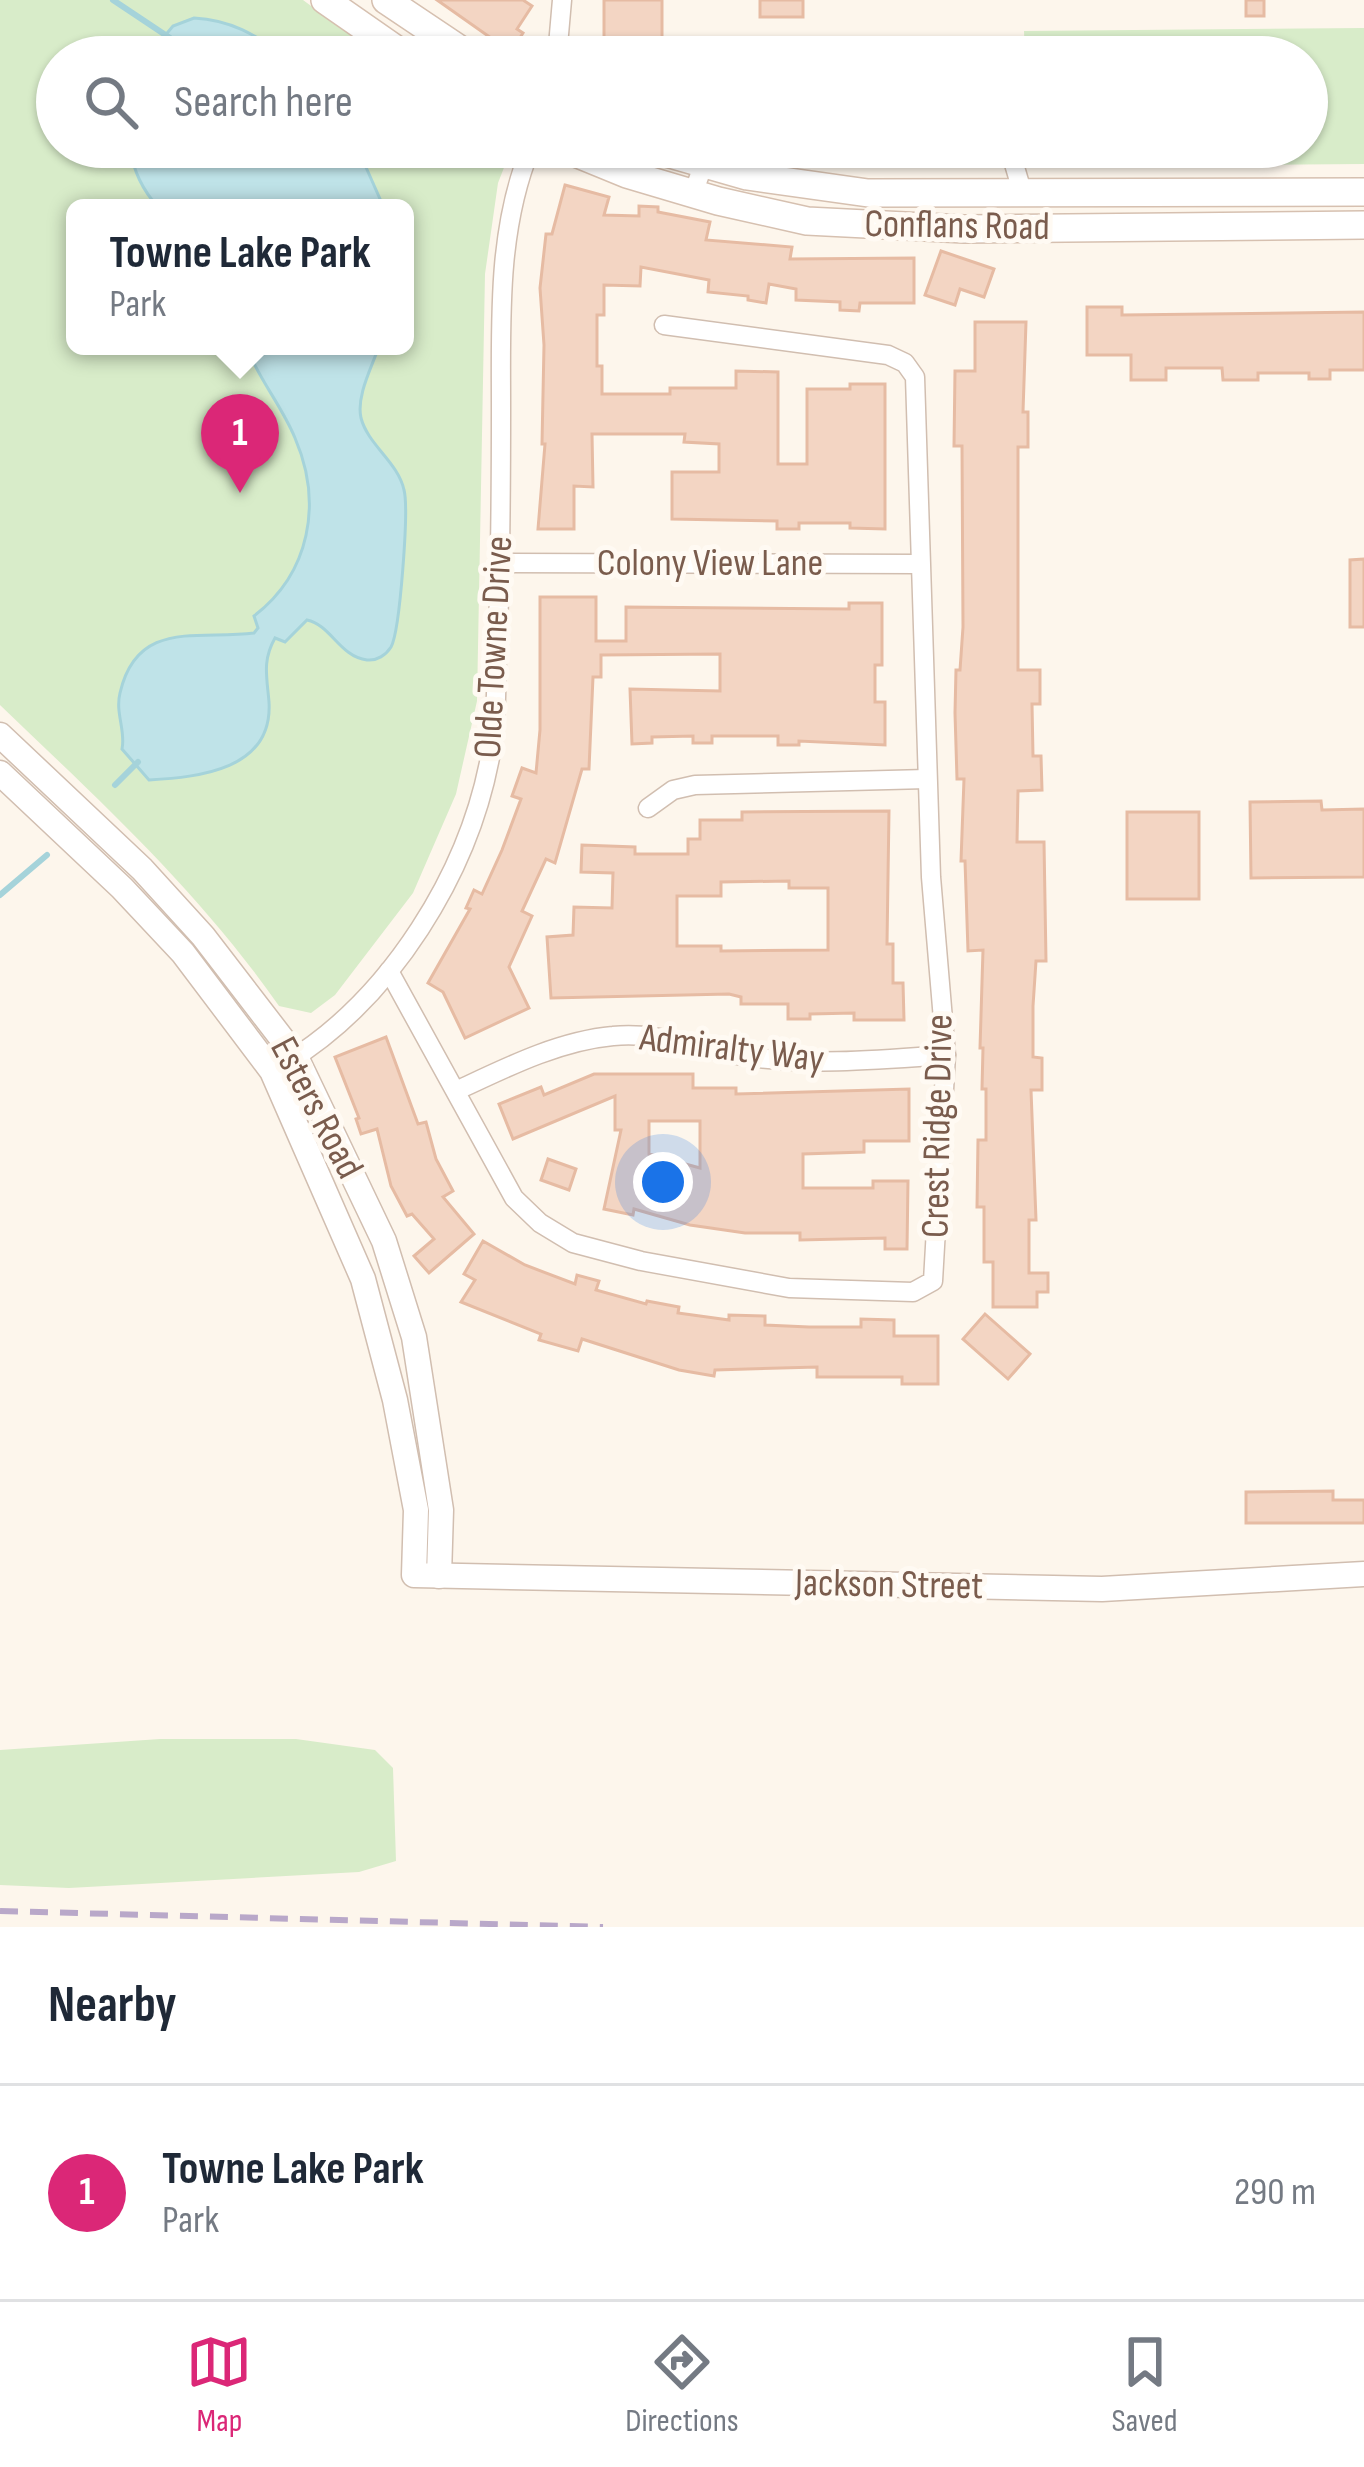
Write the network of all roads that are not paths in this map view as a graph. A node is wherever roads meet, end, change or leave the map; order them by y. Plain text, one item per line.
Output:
1 (326, 0) edge
2 (386, 0) edge
3 (562, 0) edge
4 (377, 36) edge
5 (440, 36) edge
6 (558, 36) edge
7 (522, 168) edge
8 (612, 168) edge
9 (707, 168) edge
10 (735, 168) edge
11 (1015, 168) edge
12 (694, 191) junction
13 (1022, 191) junction
14 (1364, 192) edge
15 (1364, 225) edge
16 (664, 325) dead end
17 (502, 563) junction
18 (919, 564) junction
19 (0, 735) edge
20 (0, 773) edge
21 (926, 779) junction
22 (648, 808) dead end
23 (389, 970) junction
24 (946, 1055) junction
25 (296, 1057) junction
26 (272, 1071) junction
27 (456, 1091) junction
28 (1364, 1574) edge
29 (427, 1575) junction

1 - 4 main road
2 - 5 main road
3 - 6 street
7 - 17 street, Olde Towne Drive
8 - 12 main road, Conflans Road
9 - 12 street
10 - 13 main road, Conflans Road
11 - 13 street
12 - 15 main road, Conflans Road
13 - 14 main road, Conflans Road
16 - 18 street, Crest Ridge Drive
17 - 18 street, Colony View Lane
17 - 23 street, Olde Towne Drive
18 - 21 street, Crest Ridge Drive
19 - 25 street, Esters Road
20 - 26 street, Esters Road
21 - 22 street
21 - 24 street, Crest Ridge Drive
23 - 25 street, Olde Towne Drive
23 - 27 street, Crest Ridge Drive
24 - 27 street, Admiralty Way
24 - 27 street, Crest Ridge Drive
25 - 26 street, Olde Towne Drive
25 - 29 street, Esters Road
26 - 29 street, Esters Road
28 - 29 street, Jackson Street

